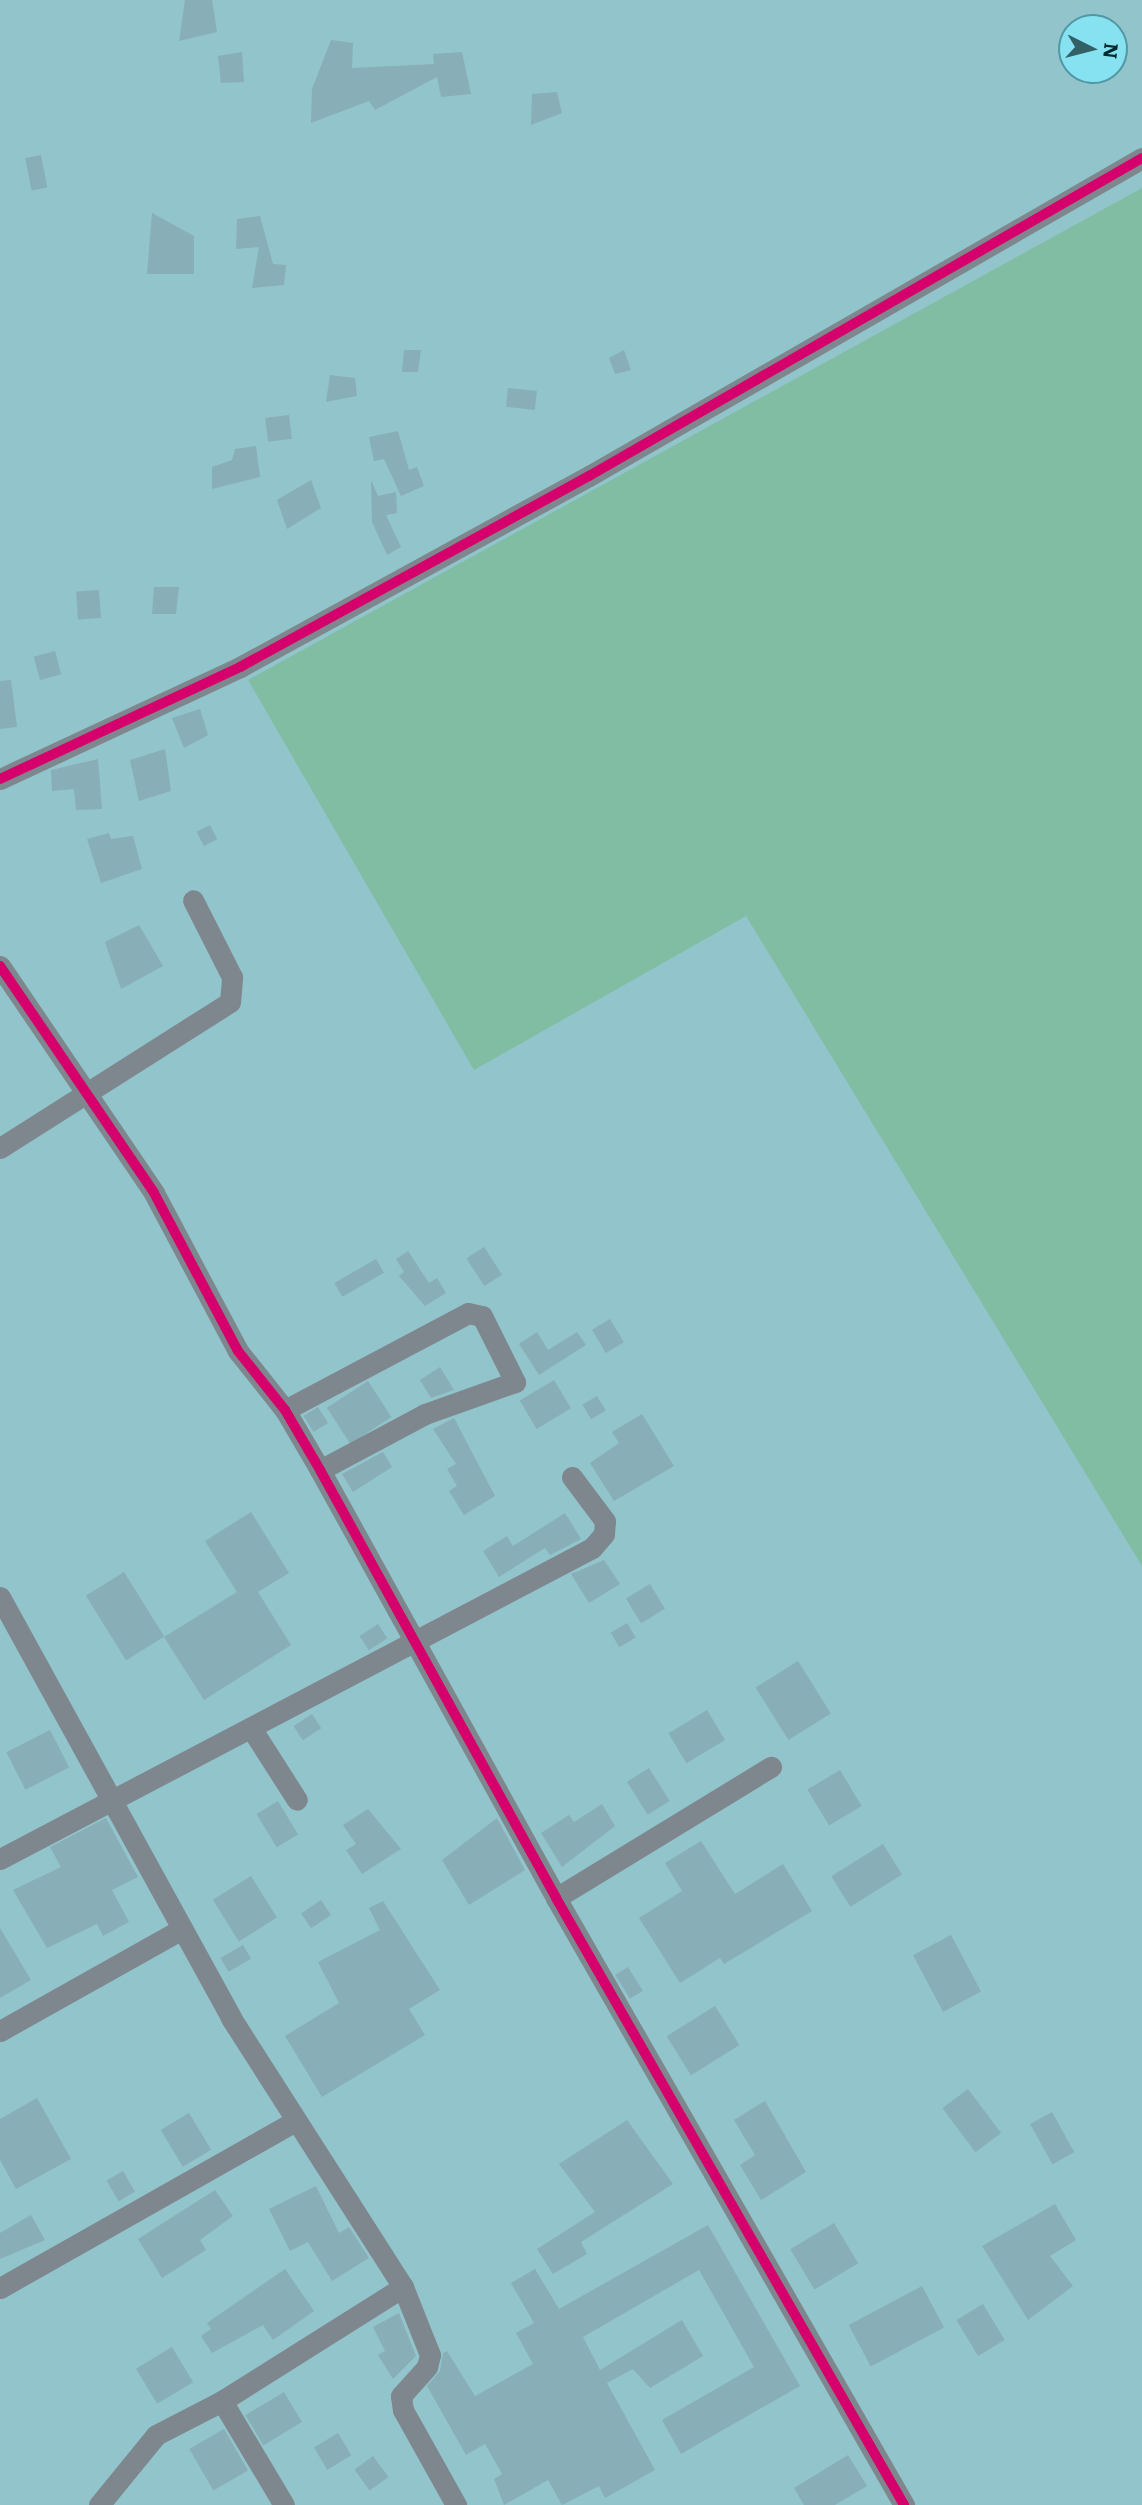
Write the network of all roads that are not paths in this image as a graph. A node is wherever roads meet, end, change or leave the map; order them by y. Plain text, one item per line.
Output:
1 (1142, 158) edge
2 (0, 779) edge
3 (193, 900) dead end
4 (0, 966) edge
5 (83, 1093) junction
6 (0, 1148) edge
7 (285, 1410) junction
8 (320, 1470) junction
9 (572, 1477) dead end
10 (0, 1597) edge
11 (414, 1639) junction
12 (251, 1728) junction
13 (771, 1767) dead end
14 (297, 1800) dead end
15 (114, 1803) junction
16 (0, 1859) edge
17 (556, 1898) junction
18 (182, 1929) junction
19 (0, 2031) edge
20 (295, 2121) junction
21 (403, 2287) junction
22 (0, 2288) edge
23 (222, 2401) junction
24 (99, 2505) edge
25 (284, 2505) edge
26 (456, 2505) edge
27 (904, 2505) edge

1 - 2 street
3 - 5 street
4 - 5 street
5 - 6 street
5 - 7 street
7 - 8 street
7 - 8 street
8 - 11 street
9 - 11 street
10 - 15 street
11 - 12 street
11 - 17 street
12 - 14 street
12 - 15 street
13 - 17 street
15 - 16 street
15 - 18 street
17 - 27 street
18 - 19 street
18 - 20 street
20 - 21 street
20 - 22 street
21 - 23 street
21 - 26 street
23 - 24 street
23 - 25 street

